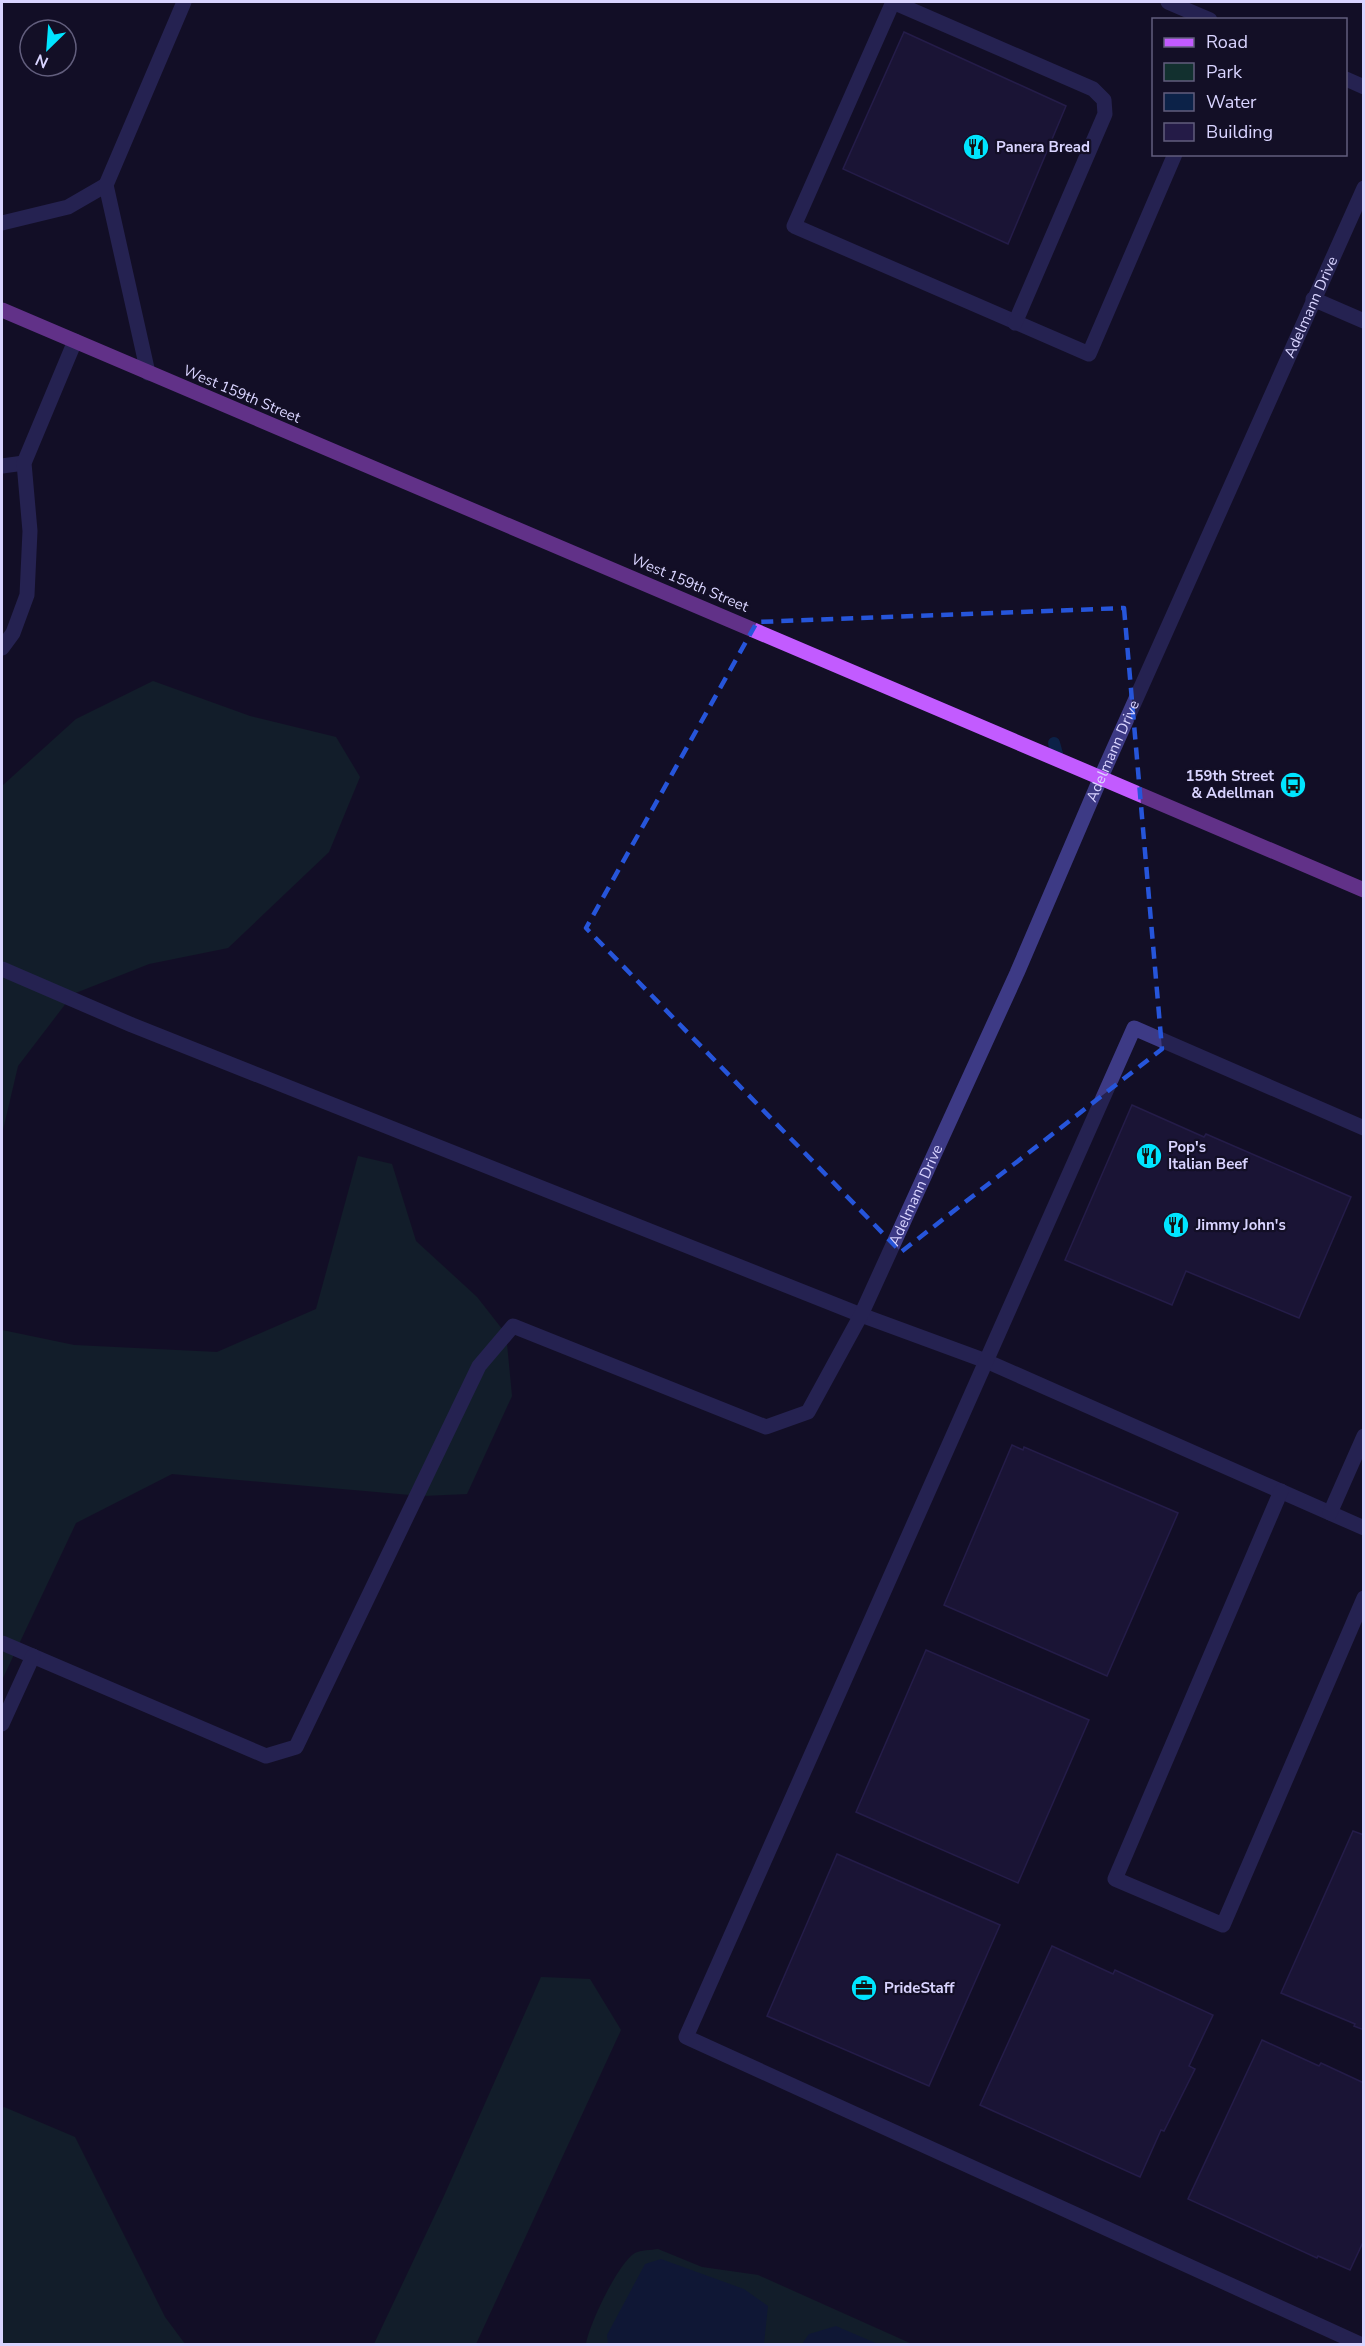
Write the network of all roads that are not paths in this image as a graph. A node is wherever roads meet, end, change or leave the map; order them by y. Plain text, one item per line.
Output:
1 (184, 2) edge
2 (893, 2) edge
3 (1168, 2) edge
4 (1204, 18) edge
5 (1347, 79) edge
6 (1364, 87) edge
7 (1174, 156) edge
8 (106, 185) junction
9 (1364, 188) edge
10 (2, 223) edge
11 (1313, 299) junction
12 (2, 310) edge
13 (1364, 321) edge
14 (1015, 323) junction
15 (75, 341) junction
16 (148, 374) junction
17 (24, 463) junction
18 (2, 466) edge
19 (2, 648) edge
20 (1101, 777) junction
21 (1364, 890) edge
22 (2, 969) edge
23 (1364, 1128) edge
24 (861, 1315) junction
25 (986, 1361) junction
26 (1364, 1436) edge
27 (1281, 1491) junction
28 (1330, 1513) junction
29 (1364, 1528) edge
30 (1364, 1598) edge
31 (2, 1643) edge
32 (33, 1656) junction
33 (2, 1724) edge
34 (1360, 2344) edge

1 - 8 street
2 - 14 street
2 - 14 street
3 - 4 street
5 - 6 street
7 - 14 street
8 - 10 street
8 - 16 street
9 - 11 street, Adelmann Drive
11 - 13 street
11 - 20 street, Adelmann Drive
12 - 15 main road, West 159th Street
15 - 16 main road, West 159th Street
15 - 17 street
16 - 20 main road, West 159th Street
17 - 18 street
17 - 19 street
20 - 21 main road, West 159th Street
20 - 24 street, Adelmann Drive
22 - 24 street
23 - 25 street
24 - 25 street
24 - 32 street, Adelmann Drive
25 - 27 street
25 - 34 street
26 - 28 street
27 - 28 street
27 - 30 street
28 - 29 street
31 - 32 street
32 - 33 street

